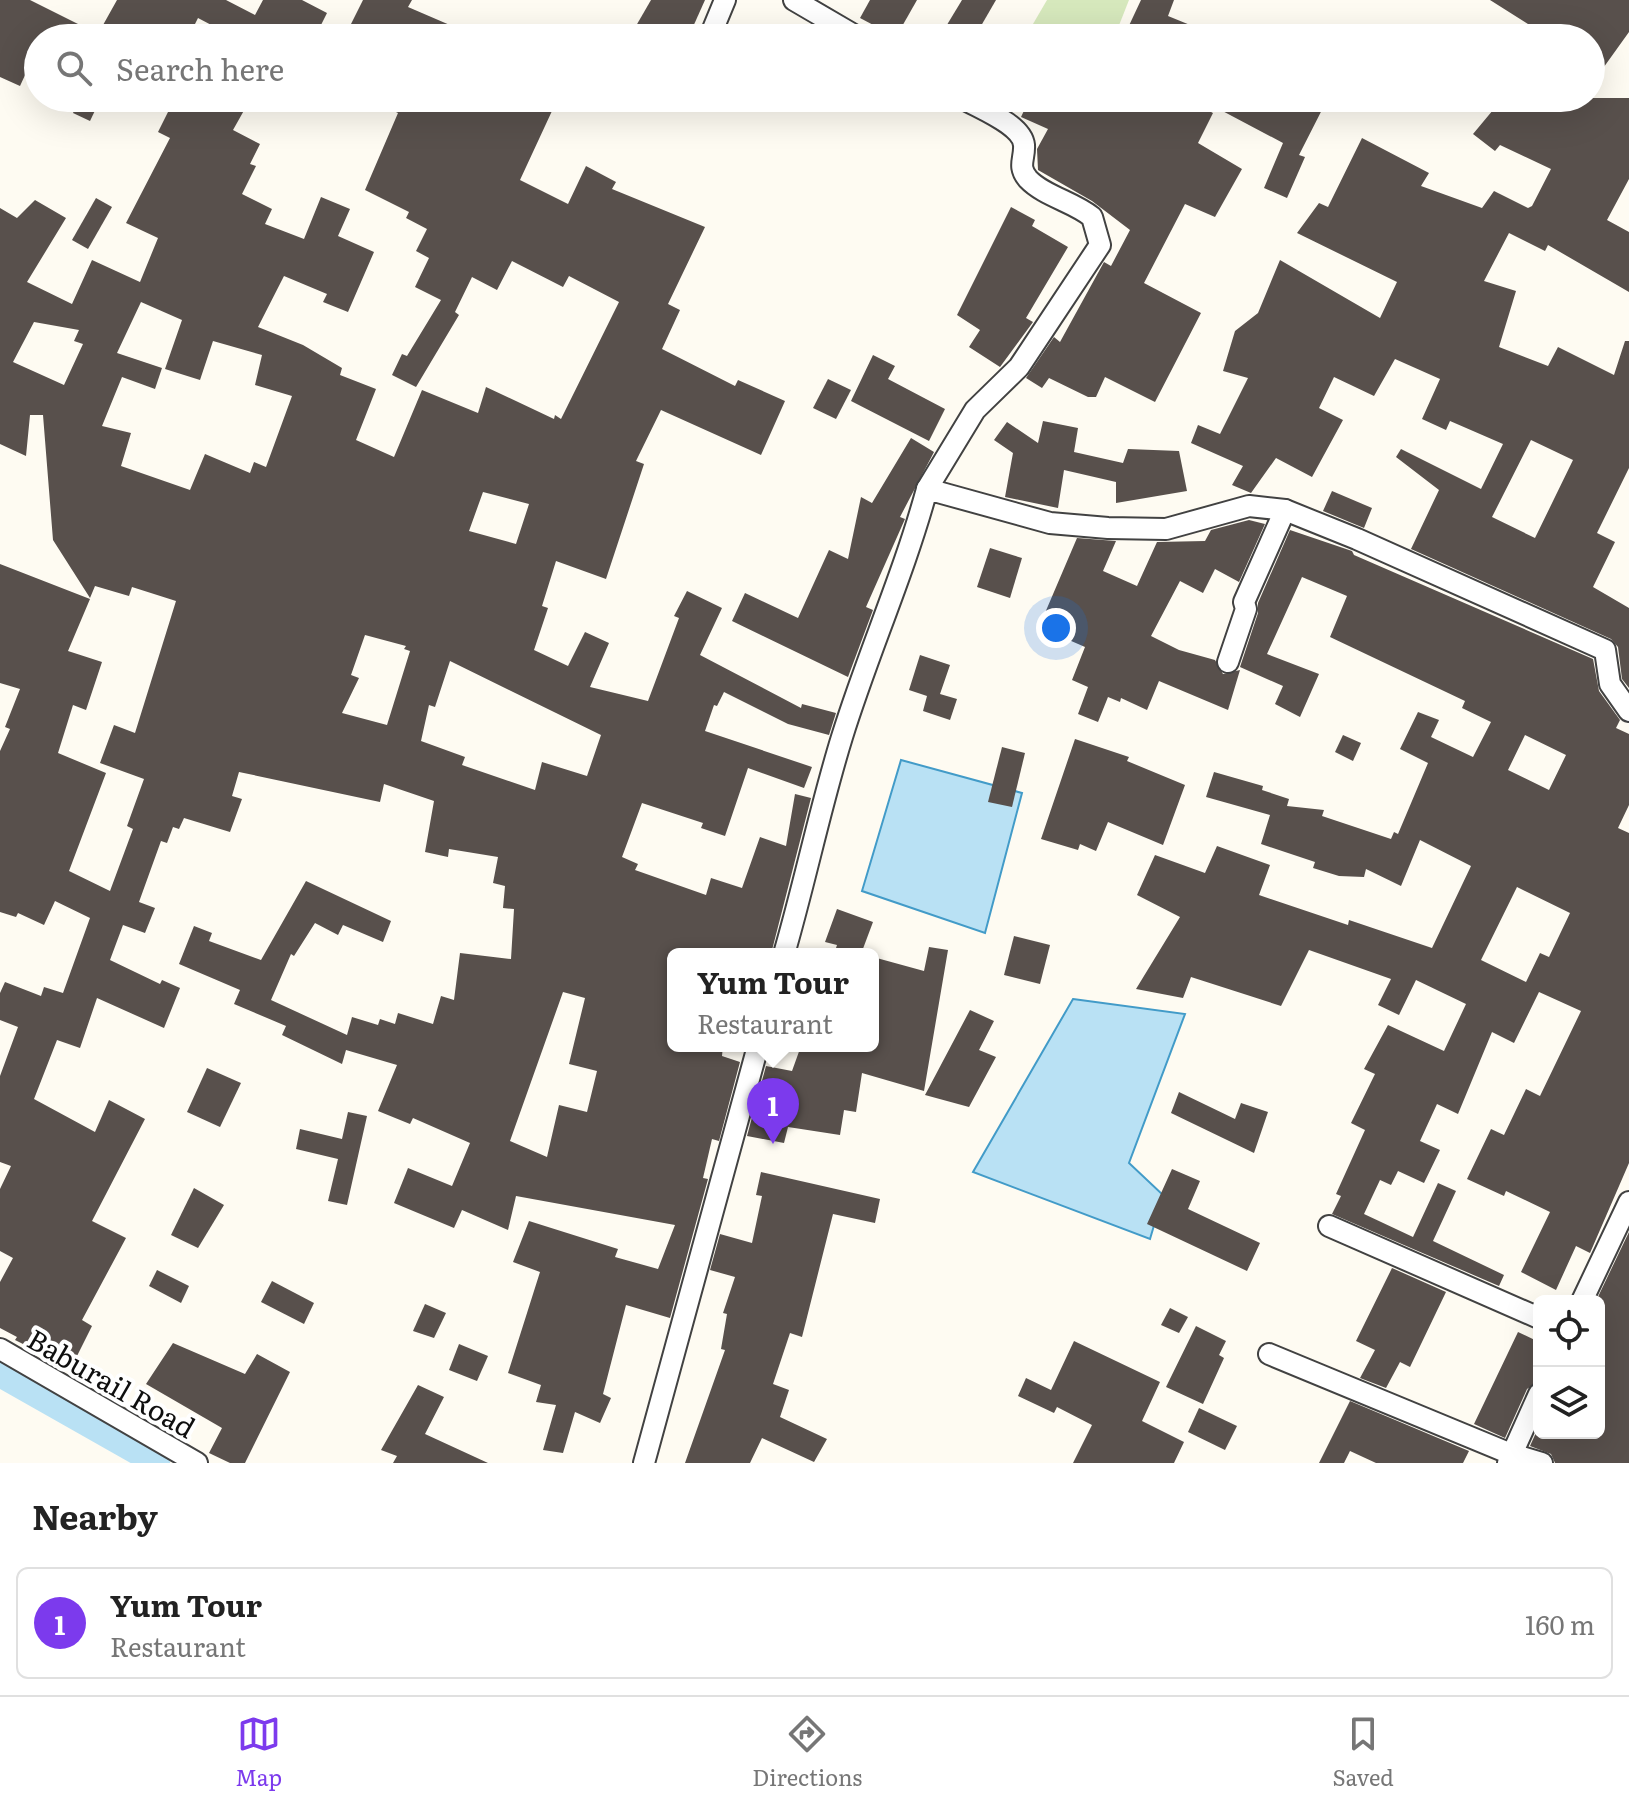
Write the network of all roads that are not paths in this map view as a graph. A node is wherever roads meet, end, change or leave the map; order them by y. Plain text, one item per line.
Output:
1 (725, 0) edge
2 (794, 0) edge
3 (715, 24) edge
4 (835, 24) edge
5 (986, 112) edge
6 (927, 489) junction
7 (1285, 510) junction
8 (1228, 662) dead end
9 (1629, 711) edge
10 (786, 948) edge
11 (756, 1052) edge
12 (1629, 1202) edge
13 (1329, 1226) dead end
14 (1585, 1295) edge
15 (1533, 1315) edge
16 (0, 1349) edge
17 (1269, 1354) dead end
18 (1533, 1407) edge
19 (1510, 1459) edge
20 (197, 1463) edge
21 (644, 1463) edge
22 (1542, 1463) edge

1 - 3 street
2 - 4 street
5 - 6 street
6 - 7 street
6 - 10 street
7 - 8 street
7 - 9 street
11 - 21 street
12 - 14 street
13 - 15 street
16 - 20 street, Baburail Road
17 - 19 street
18 - 19 street
19 - 22 street

